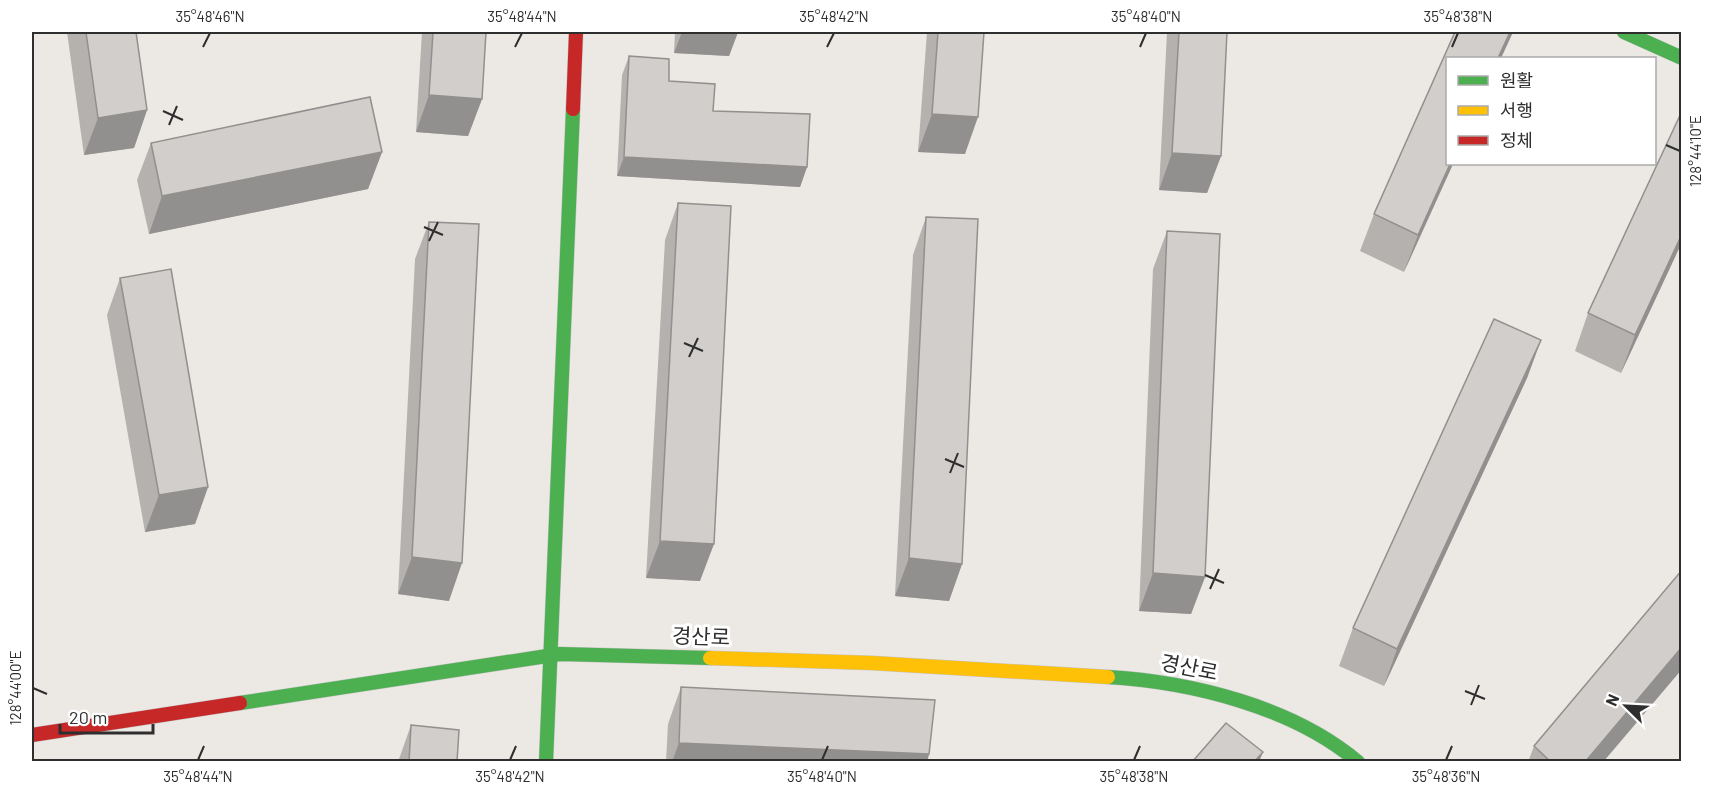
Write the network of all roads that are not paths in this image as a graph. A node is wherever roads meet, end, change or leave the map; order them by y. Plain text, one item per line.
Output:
1 (576, 32) edge
2 (1624, 32) edge
3 (1682, 58) edge
4 (550, 657) junction
5 (32, 735) edge
6 (546, 762) edge
7 (1358, 762) edge

1 - 4 street
2 - 3 street
4 - 5 street, 경산로
4 - 6 street
4 - 7 street, 경산로

